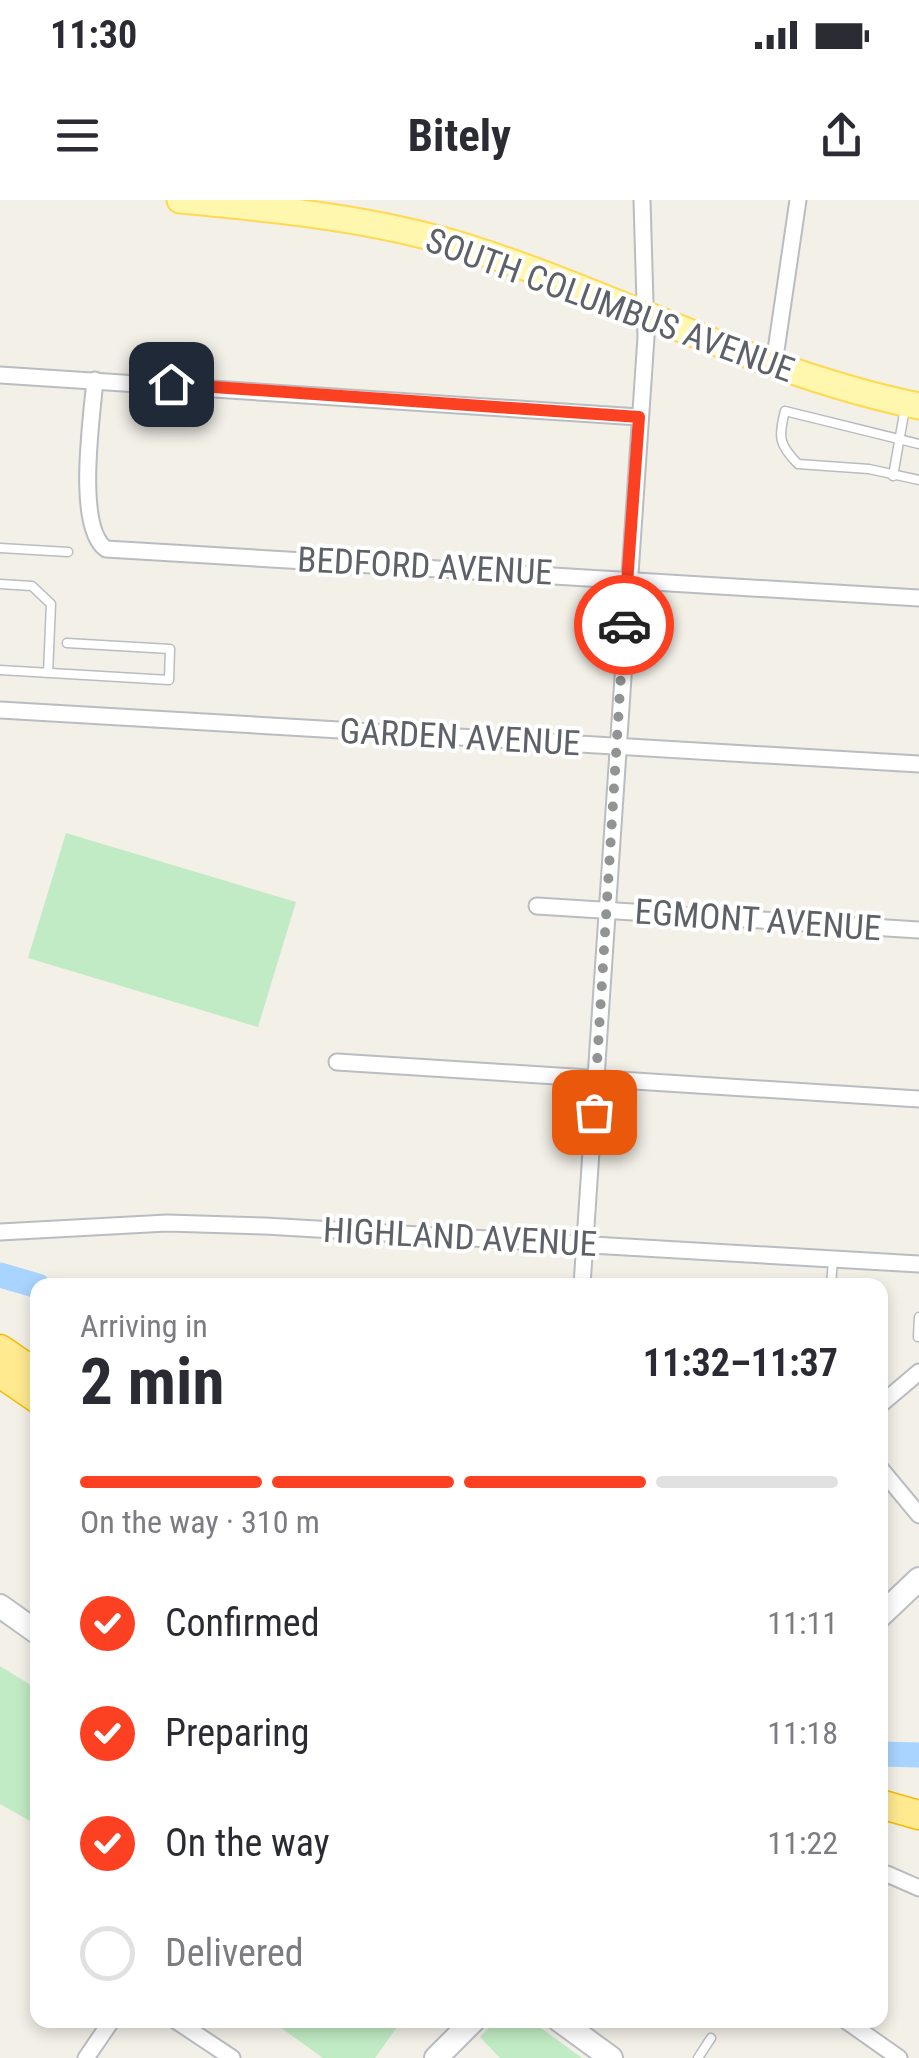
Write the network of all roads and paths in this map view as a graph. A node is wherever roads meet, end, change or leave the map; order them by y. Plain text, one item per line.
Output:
1 (180, 200) edge
2 (642, 200) edge
3 (798, 200) edge
4 (646, 314) junction
5 (774, 364) junction
6 (0, 376) edge
7 (95, 380) junction
8 (912, 404) edge
9 (639, 417) junction
10 (900, 440) junction
11 (919, 444) edge
12 (893, 476) junction
13 (919, 480) edge
14 (0, 548) edge
15 (68, 552) dead end
16 (627, 577) junction
17 (0, 584) edge
18 (919, 598) edge
19 (68, 643) dead end
20 (0, 670) edge
21 (48, 673) junction
22 (0, 710) edge
23 (616, 746) junction
24 (919, 764) edge
25 (536, 906) dead end
26 (604, 910) junction
27 (919, 930) edge
28 (337, 1062) dead end
29 (596, 1078) junction
30 (919, 1098) edge
31 (0, 1232) edge
32 (583, 1245) junction
33 (832, 1259) junction
34 (919, 1264) edge
35 (582, 1278) edge
36 (831, 1278) edge
37 (919, 1317) edge
38 (918, 1337) edge
39 (919, 1372) edge
40 (888, 1398) edge
41 (888, 1478) edge
42 (919, 1516) edge
43 (919, 1579) edge
44 (0, 1606) edge
45 (888, 1608) edge
46 (30, 1627) edge
47 (888, 1806) edge
48 (919, 1816) edge
49 (888, 1826) edge
50 (919, 1835) edge
51 (888, 1879) edge
52 (919, 1888) edge
53 (107, 2028) edge
54 (187, 2028) edge
55 (466, 2028) edge
56 (570, 2028) edge
57 (856, 2028) edge
58 (711, 2038) dead end
59 (86, 2058) edge
60 (232, 2058) edge
61 (436, 2058) edge
62 (611, 2058) edge
63 (698, 2058) edge
64 (899, 2058) edge

1 - 4 main road, SOUTH COLUMBUS AVENUE
2 - 4 street
3 - 5 street
4 - 5 main road, SOUTH COLUMBUS AVENUE
4 - 9 street
5 - 8 main road, SOUTH COLUMBUS AVENUE
6 - 7 street
7 - 9 street
7 - 16 street, BEDFORD AVENUE
8 - 10 lane
9 - 16 street
10 - 11 lane
10 - 12 lane
10 - 12 lane
12 - 13 lane
14 - 15 lane
16 - 18 street, BEDFORD AVENUE
16 - 23 street
17 - 21 lane
19 - 21 lane
20 - 21 lane
22 - 23 street, GARDEN AVENUE
23 - 24 street, GARDEN AVENUE
23 - 26 street
25 - 26 street, EGMONT AVENUE
26 - 27 street, EGMONT AVENUE
26 - 29 street
28 - 29 street
29 - 30 street
29 - 32 street
31 - 32 street, HIGHLAND AVENUE
32 - 33 street, HIGHLAND AVENUE
32 - 35 street
33 - 34 street, HIGHLAND AVENUE
33 - 36 lane
37 - 38 lane
39 - 40 street
41 - 42 street
43 - 45 street
44 - 46 street
47 - 48 highway
49 - 50 highway
51 - 52 street
53 - 59 street
54 - 60 street
55 - 61 street
56 - 62 street
57 - 64 street
58 - 63 lane

